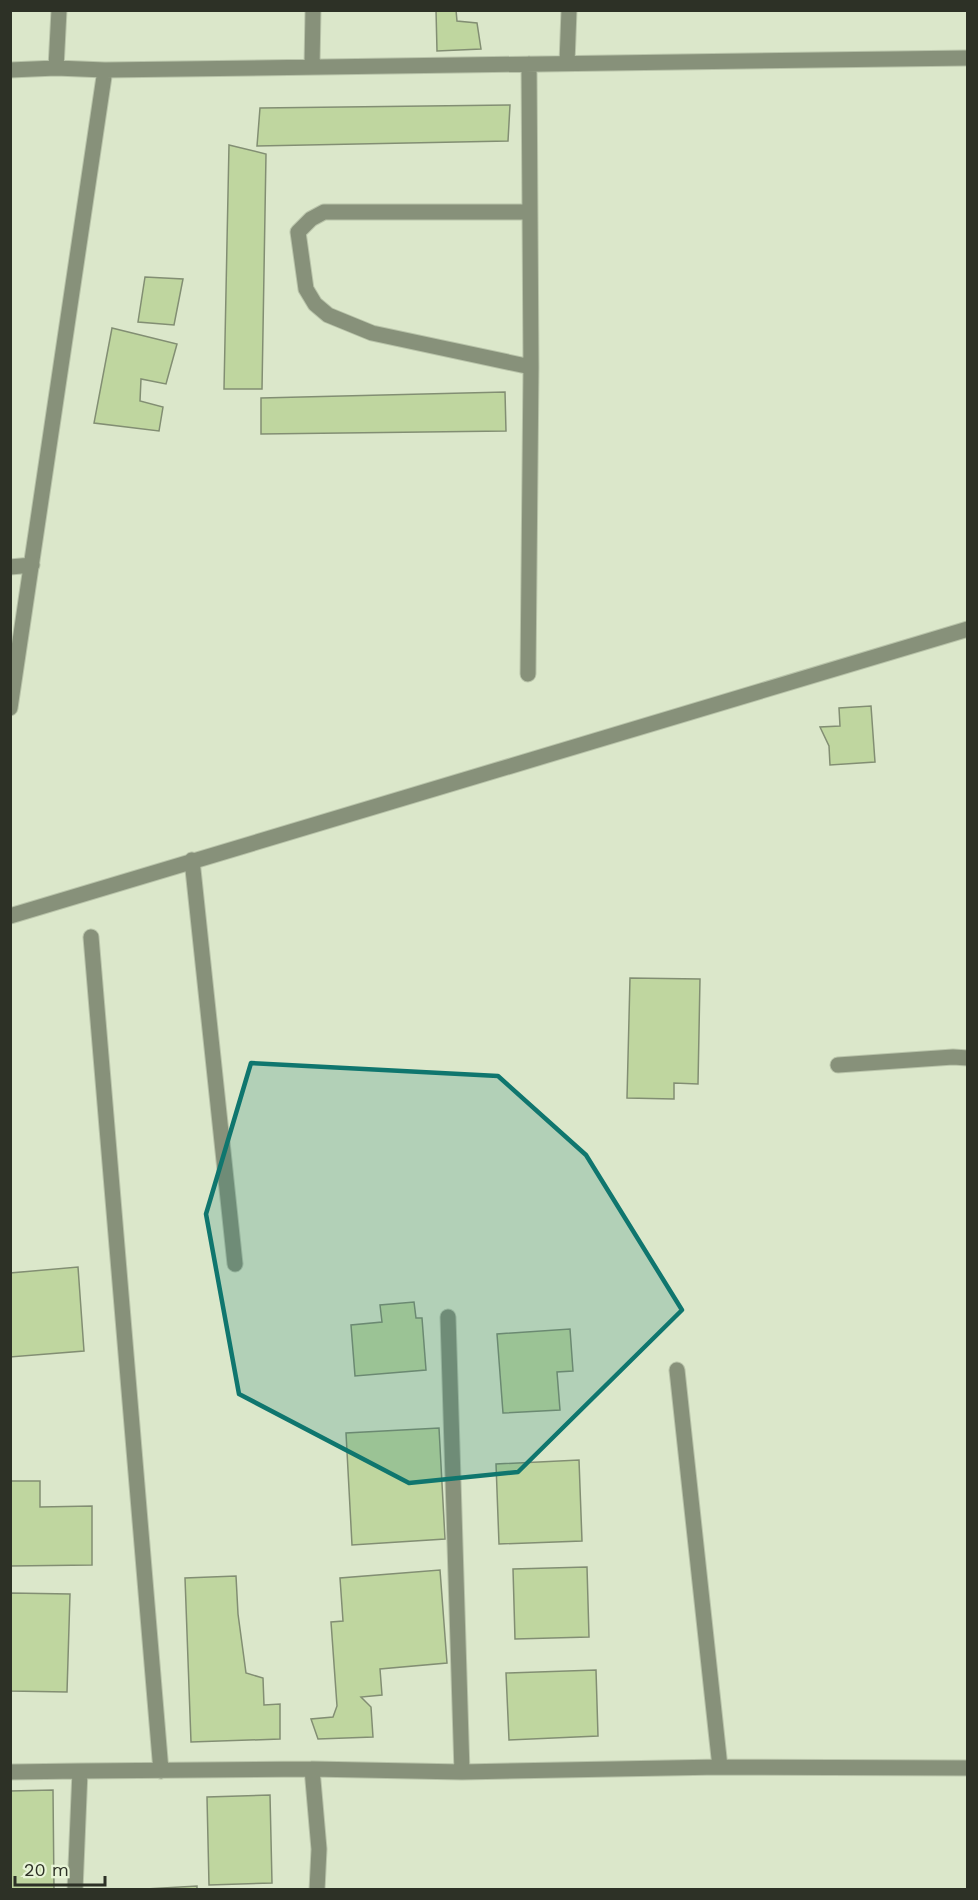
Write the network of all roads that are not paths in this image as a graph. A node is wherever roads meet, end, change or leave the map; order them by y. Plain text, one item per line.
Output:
1 (59, 10) edge
2 (313, 10) edge
3 (569, 10) edge
4 (968, 58) edge
5 (567, 63) junction
6 (529, 64) junction
7 (312, 66) junction
8 (56, 68) junction
9 (10, 70) edge
10 (105, 70) junction
11 (530, 212) junction
12 (531, 367) junction
13 (32, 566) junction
14 (10, 567) edge
15 (968, 629) edge
16 (528, 674) dead end
17 (10, 708) edge
18 (192, 860) junction
19 (10, 916) edge
20 (91, 937) dead end
21 (968, 1058) edge
22 (838, 1065) dead end
23 (235, 1264) dead end
24 (448, 1317) dead end
25 (677, 1370) dead end
26 (720, 1767) junction
27 (968, 1768) edge
28 (312, 1769) junction
29 (80, 1771) junction
30 (161, 1771) junction
31 (10, 1772) edge
32 (462, 1772) junction
33 (75, 1890) edge
34 (317, 1890) edge

1 - 8 street
2 - 7 street
3 - 5 street
4 - 5 street
5 - 6 street
6 - 7 street
6 - 11 street
7 - 10 street
8 - 9 street
8 - 10 street
10 - 13 street
11 - 12 street
11 - 12 street
12 - 16 street
13 - 14 street
13 - 17 street
15 - 18 street
18 - 19 street
18 - 23 street
20 - 30 street
21 - 22 street
24 - 32 street
25 - 26 street
26 - 27 street
26 - 32 street
28 - 30 street
28 - 32 street
28 - 34 street
29 - 30 street
29 - 31 street
29 - 33 street

